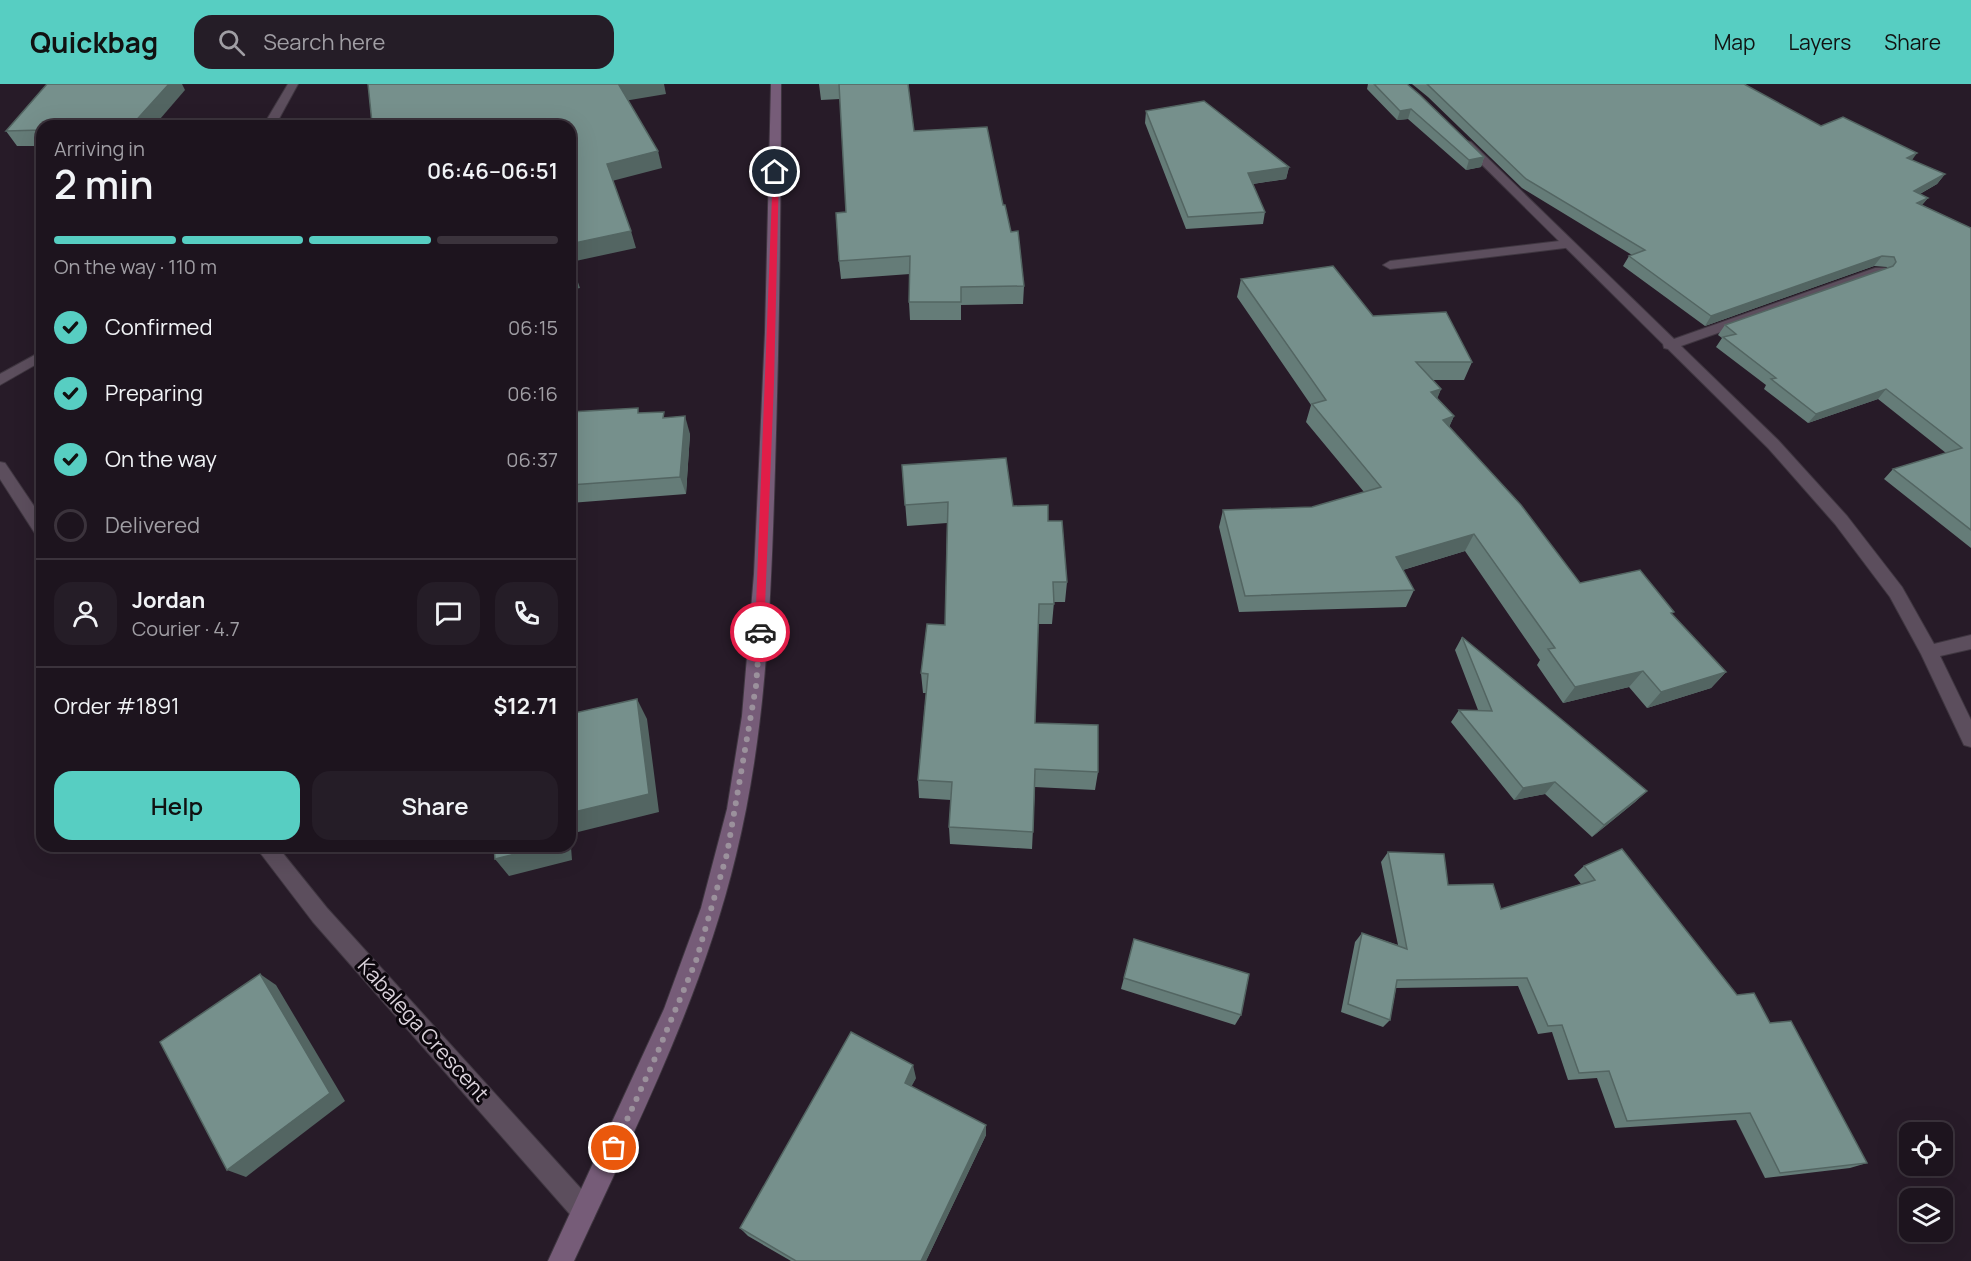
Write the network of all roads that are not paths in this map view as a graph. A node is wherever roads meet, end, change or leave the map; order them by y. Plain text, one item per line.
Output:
1 (293, 84) edge
2 (776, 84) edge
3 (272, 120) edge
4 (1455, 133) edge
5 (1568, 244) junction
6 (1390, 265) dead end
7 (1880, 271) edge
8 (1669, 345) junction
9 (36, 359) edge
10 (0, 380) edge
11 (0, 466) edge
12 (36, 522) edge
13 (1971, 642) edge
14 (1929, 652) junction
15 (1971, 739) edge
16 (270, 852) edge
17 (584, 1211) junction
18 (561, 1261) edge

1 - 3 street
2 - 17 main road
4 - 5 street
5 - 6 street
5 - 8 street
7 - 8 street
8 - 14 street
9 - 10 street
11 - 12 street
13 - 14 street
14 - 15 street
16 - 17 street, Kabalega Crescent
17 - 18 main road

